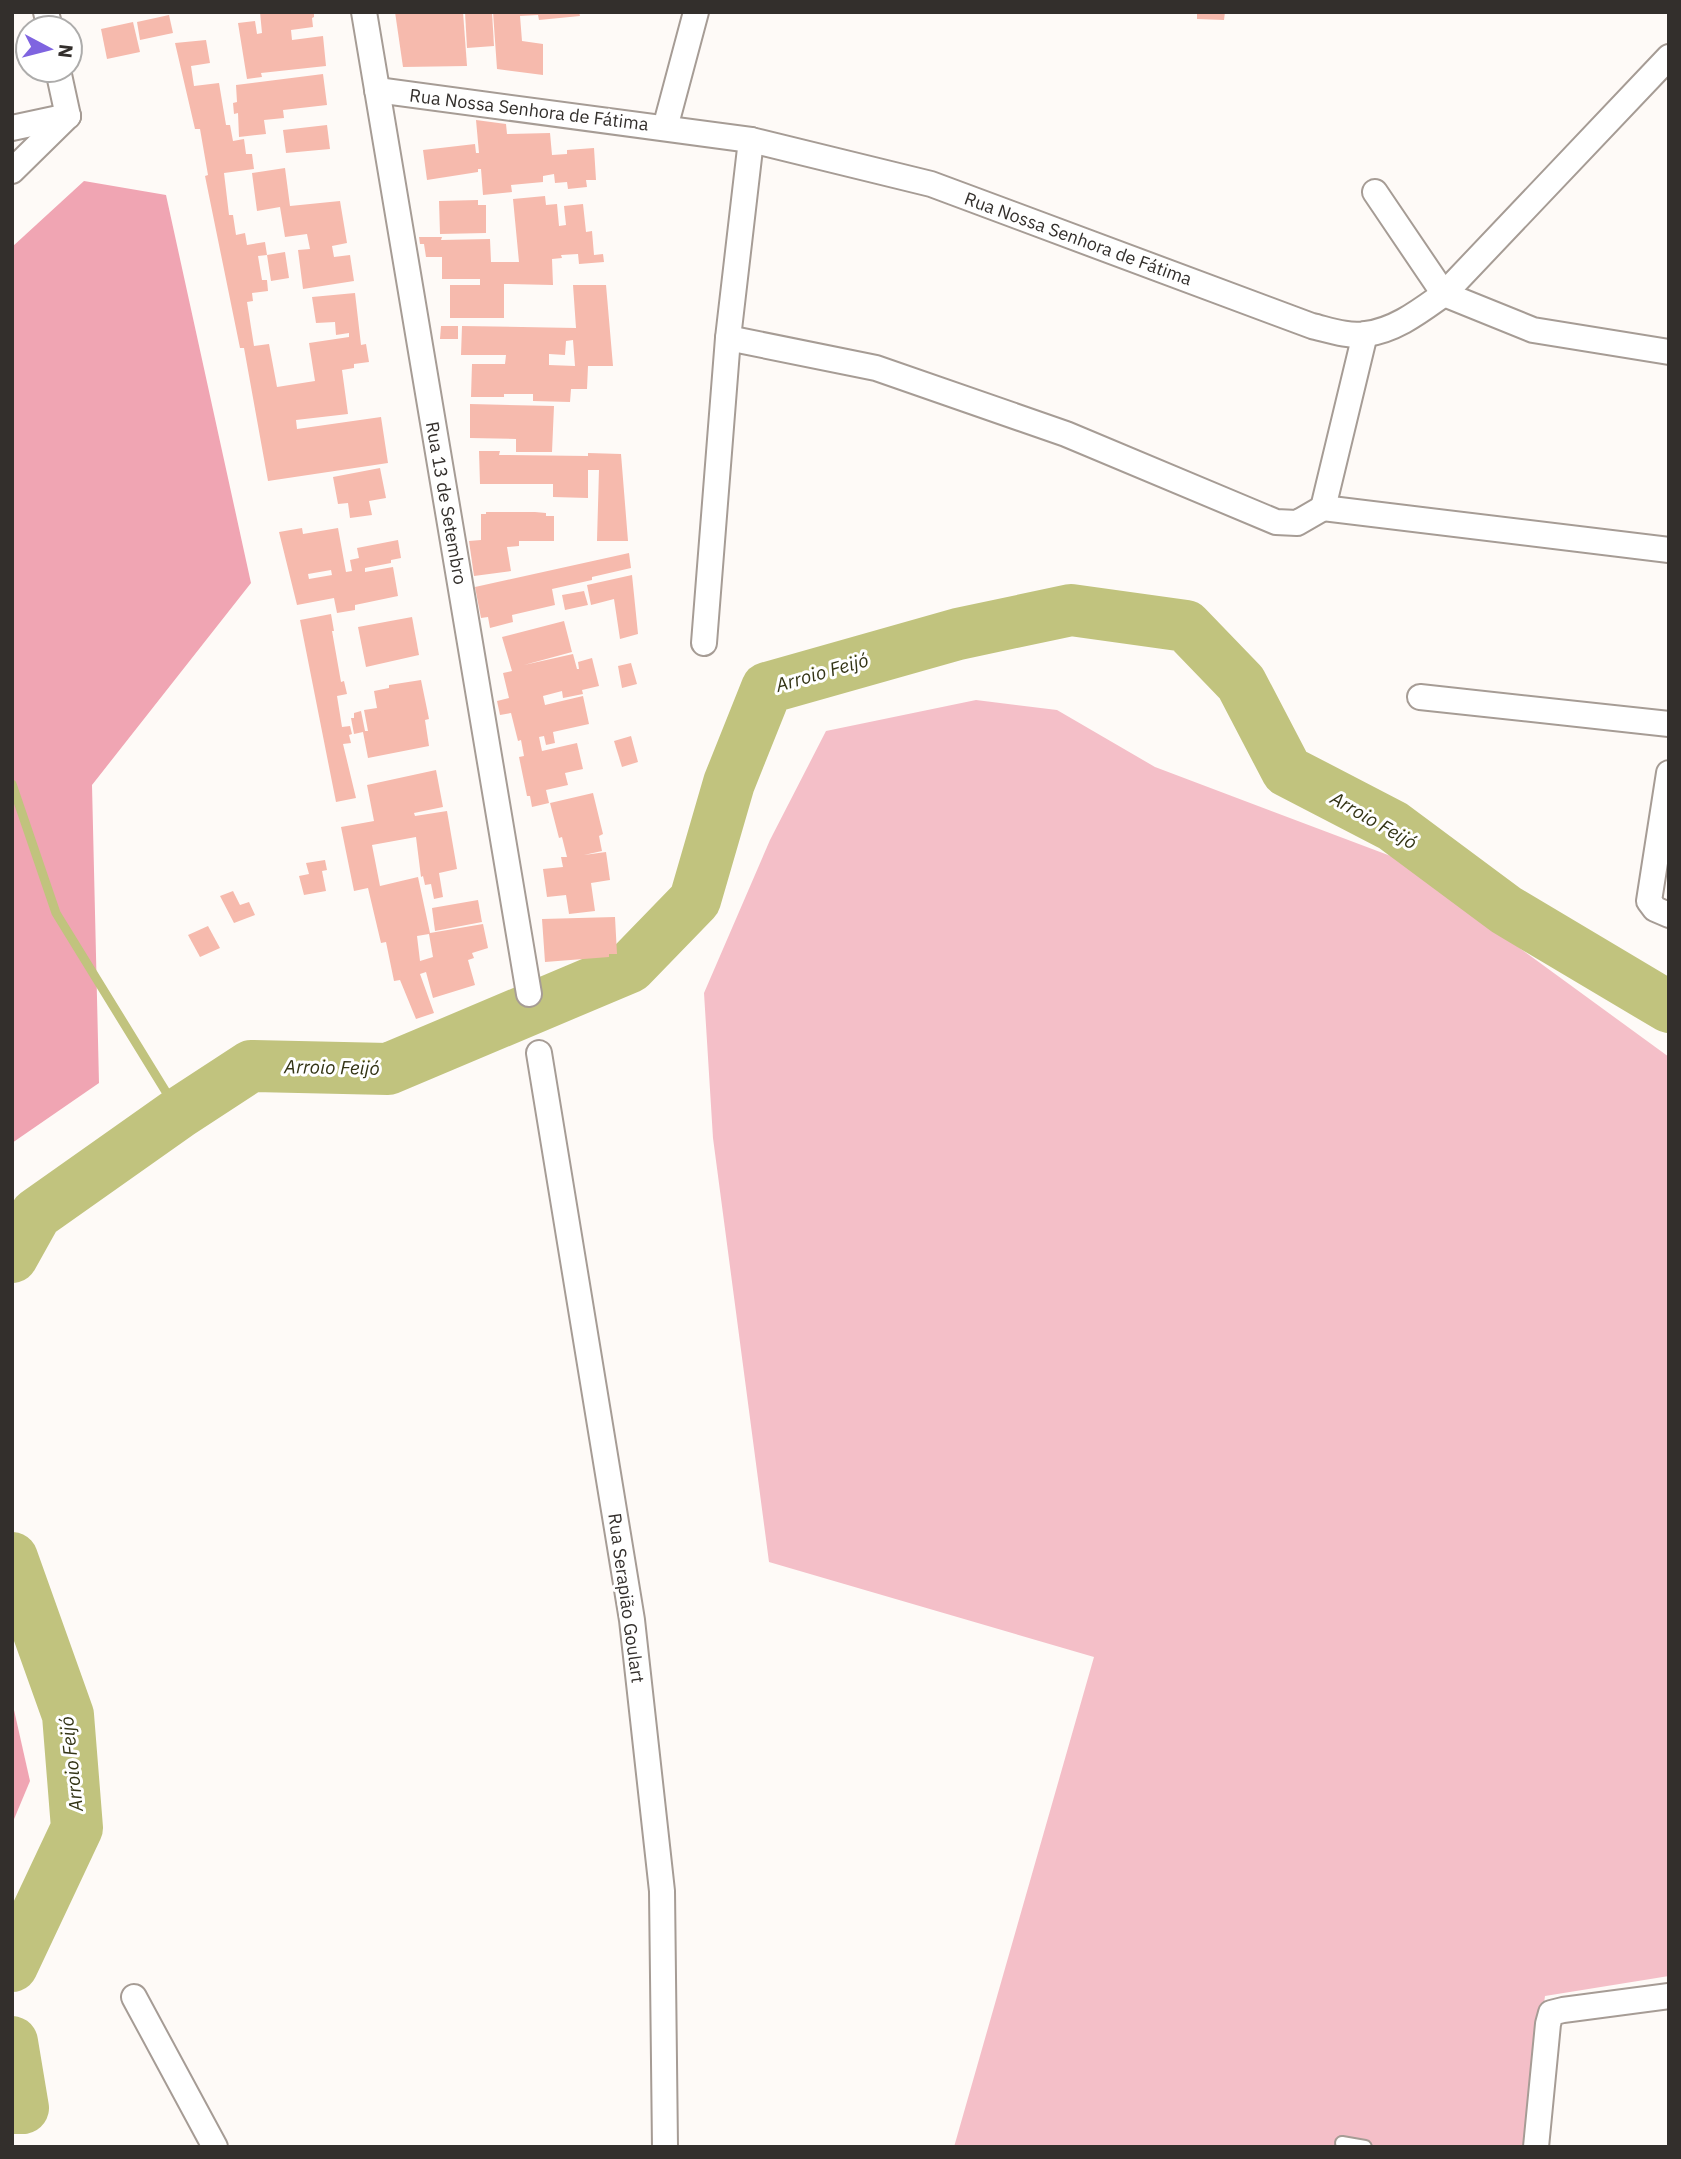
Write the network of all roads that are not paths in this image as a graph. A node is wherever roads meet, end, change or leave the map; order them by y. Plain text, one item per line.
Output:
1 (364, 12) edge
2 (696, 12) edge
3 (1669, 57) edge
4 (61, 84) edge
5 (377, 90) junction
6 (68, 116) junction
7 (12, 128) edge
8 (665, 128) junction
9 (751, 140) junction
10 (12, 171) edge
11 (1375, 192) dead end
12 (1444, 294) junction
13 (1365, 334) junction
14 (728, 338) junction
15 (1669, 352) edge
16 (1323, 508) junction
17 (1669, 550) edge
18 (704, 643) dead end
19 (1420, 697) dead end
20 (1669, 724) edge
21 (1669, 773) edge
22 (1669, 915) edge
23 (529, 993) dead end
24 (539, 1053) dead end
25 (1669, 1996) edge
26 (134, 1997) dead end
27 (1342, 2143) dead end
28 (215, 2147) edge
29 (665, 2147) edge
30 (1365, 2147) edge
31 (1536, 2147) edge

1 - 5 street, Rua 13 de Setembro
2 - 8 street
3 - 12 street, Rua Nossa Senhora de Fátima
4 - 6 street
5 - 8 street, Rua Nossa Senhora de Fátima
5 - 23 street, Rua 13 de Setembro
6 - 7 street
6 - 10 street
8 - 9 street, Rua Nossa Senhora de Fátima
9 - 13 street, Rua Nossa Senhora de Fátima
9 - 14 street
11 - 12 street
12 - 13 street, Rua Nossa Senhora de Fátima
12 - 15 street
13 - 16 street
14 - 16 street
14 - 18 street
16 - 17 street
19 - 20 street
21 - 22 street
24 - 29 street, Rua Serapião Goulart
25 - 31 street
26 - 28 street
27 - 30 lane

